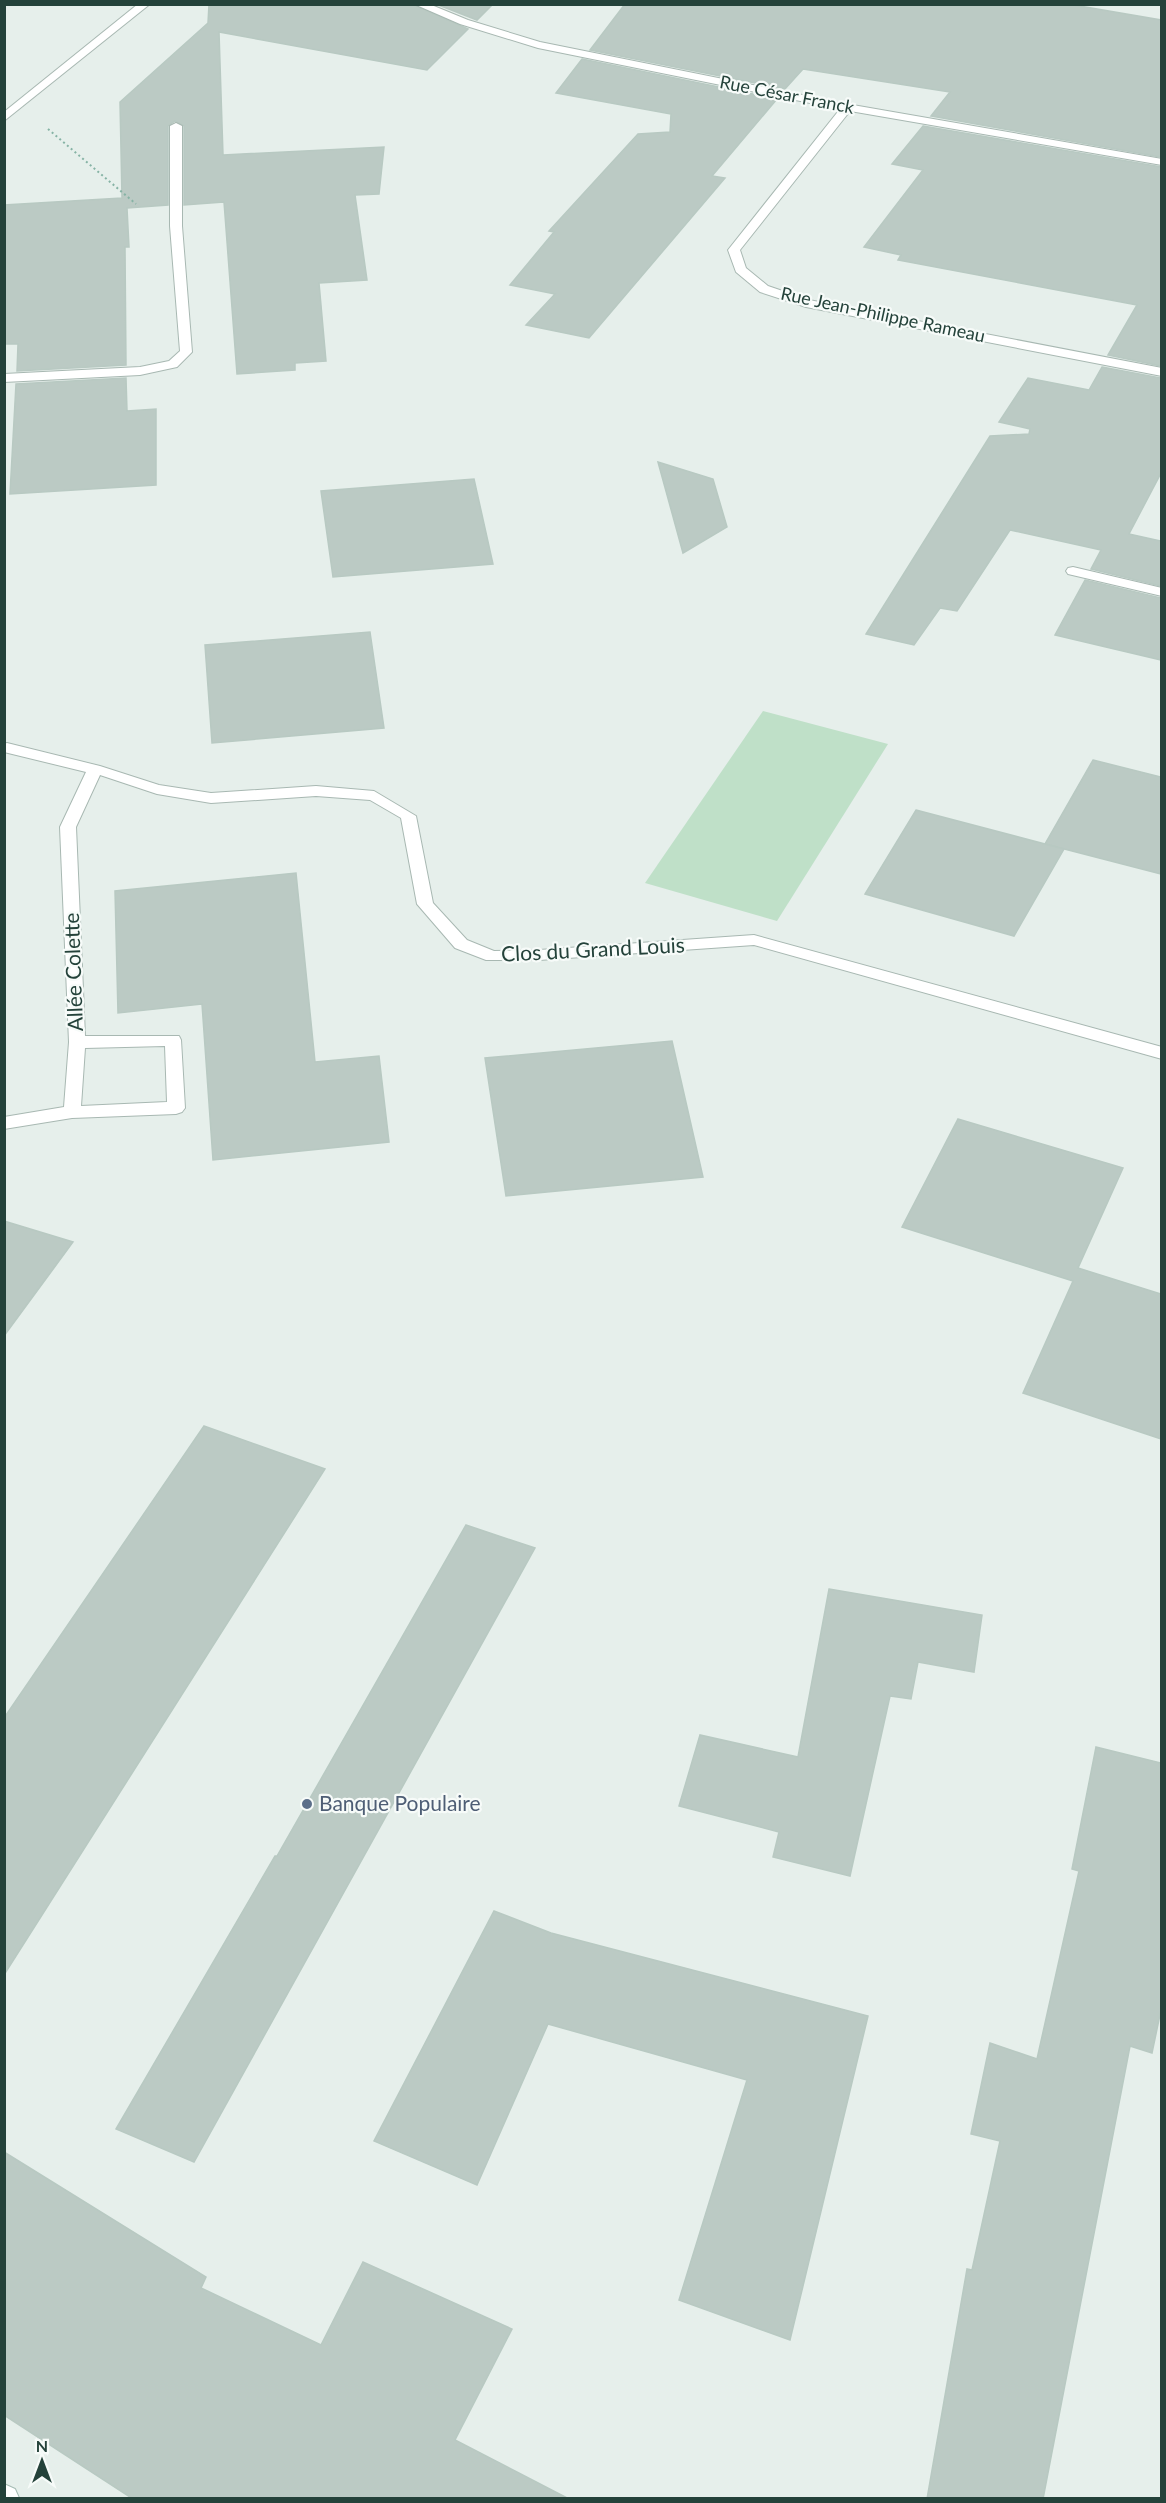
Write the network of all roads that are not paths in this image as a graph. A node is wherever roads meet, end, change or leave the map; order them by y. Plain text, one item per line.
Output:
1 (145, 4) edge
2 (419, 4) edge
3 (847, 107) junction
4 (4, 118) edge
5 (176, 126) dead end
6 (1161, 162) edge
7 (1161, 372) edge
8 (4, 378) edge
9 (1073, 571) dead end
10 (1161, 592) edge
11 (7, 748) dead end
12 (95, 769) junction
13 (77, 1042) junction
14 (1161, 1053) edge
15 (72, 1112) junction
16 (4, 1123) edge

1 - 4 street
2 - 3 street, Rue César Franck
3 - 6 street, Rue César Franck
3 - 7 street, Rue Jean-Philippe Rameau
5 - 8 street
9 - 10 street
11 - 12 street, Clos du Grand Louis
12 - 13 street, Allée Colette
12 - 14 street, Clos du Grand Louis
13 - 15 street, Allée Colette
13 - 15 street
15 - 16 street

